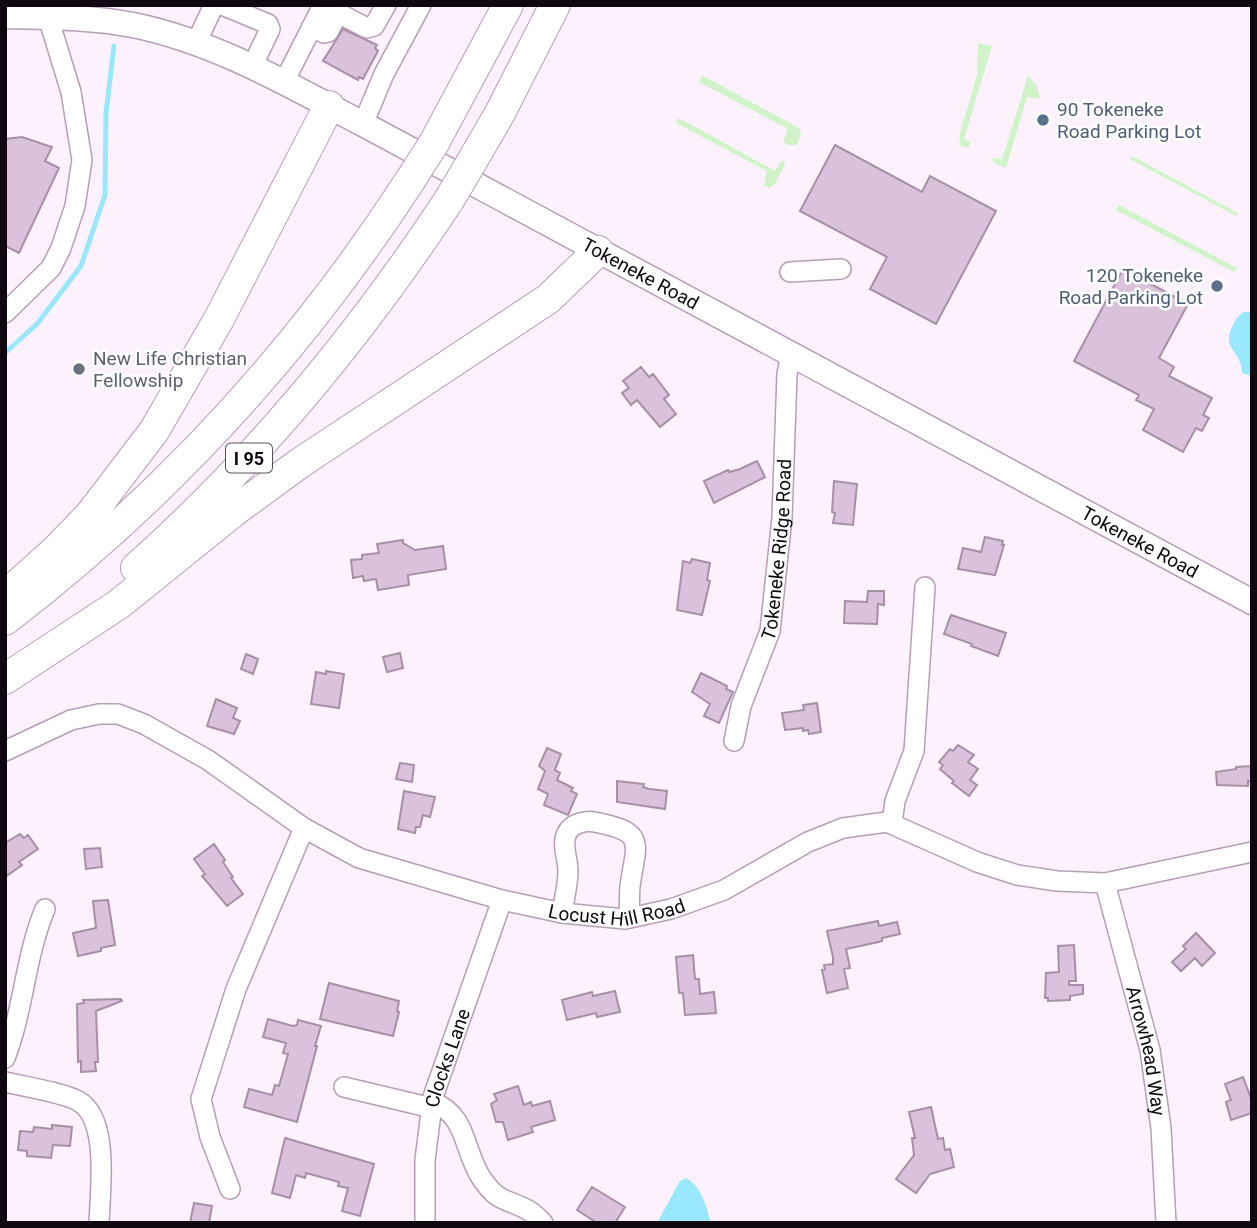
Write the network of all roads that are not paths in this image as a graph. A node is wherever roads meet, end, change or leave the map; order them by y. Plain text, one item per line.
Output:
1 (214, 5) edge
2 (222, 5) edge
3 (323, 5) edge
4 (386, 5) edge
5 (421, 5) edge
6 (508, 5) edge
7 (555, 5) edge
8 (5, 16) edge
9 (48, 18) junction
10 (312, 27) junction
11 (196, 43) junction
12 (252, 67) junction
13 (284, 82) junction
14 (329, 106) junction
15 (363, 124) junction
16 (598, 251) junction
17 (841, 269) dead end
18 (790, 272) dead end
19 (5, 313) edge
20 (791, 354) junction
21 (925, 587) dead end
22 (5, 596) edge
23 (1252, 602) edge
24 (5, 620) edge
25 (5, 676) edge
26 (734, 741) dead end
27 (5, 751) edge
28 (892, 824) junction
29 (304, 828) junction
30 (1252, 852) edge
31 (1105, 883) junction
32 (502, 900) junction
33 (45, 909) dead end
34 (562, 913) junction
35 (629, 918) junction
36 (5, 1058) edge
37 (5, 1082) edge
38 (344, 1087) dead end
39 (432, 1105) junction
40 (230, 1189) dead end
41 (99, 1223) edge
42 (425, 1223) edge
43 (544, 1223) edge
44 (1166, 1223) edge

1 - 11 street
2 - 12 street
3 - 10 street
4 - 10 street
5 - 15 street
6 - 24 highway, I 95, bridge
7 - 25 highway, I 95, bridge
8 - 9 main road, Tokeneke Road
9 - 11 main road, Tokeneke Road
9 - 19 street
10 - 13 street
11 - 12 main road, Tokeneke Road
12 - 13 main road, Tokeneke Road
13 - 14 main road, Tokeneke Road
14 - 15 main road, Tokeneke Road
14 - 22 highway
15 - 16 main road, Tokeneke Road
16 - 20 main road, Tokeneke Road
16 - 25 highway
17 - 18 street
20 - 23 main road, Tokeneke Road
20 - 26 street, Tokeneke Ridge Road
21 - 28 street
27 - 29 street, Locust Hill Road
28 - 31 street, Locust Hill Road
28 - 35 street, Locust Hill Road
29 - 32 street, Locust Hill Road
29 - 40 street
30 - 31 street, Locust Hill Road
31 - 44 street, Arrowhead Way
32 - 34 street, Locust Hill Road
32 - 39 street, Clocks Lane
33 - 36 street
34 - 35 street, Locust Hill Road
34 - 35 street
37 - 41 street
38 - 39 street
39 - 42 street, Clocks Lane
39 - 43 street

